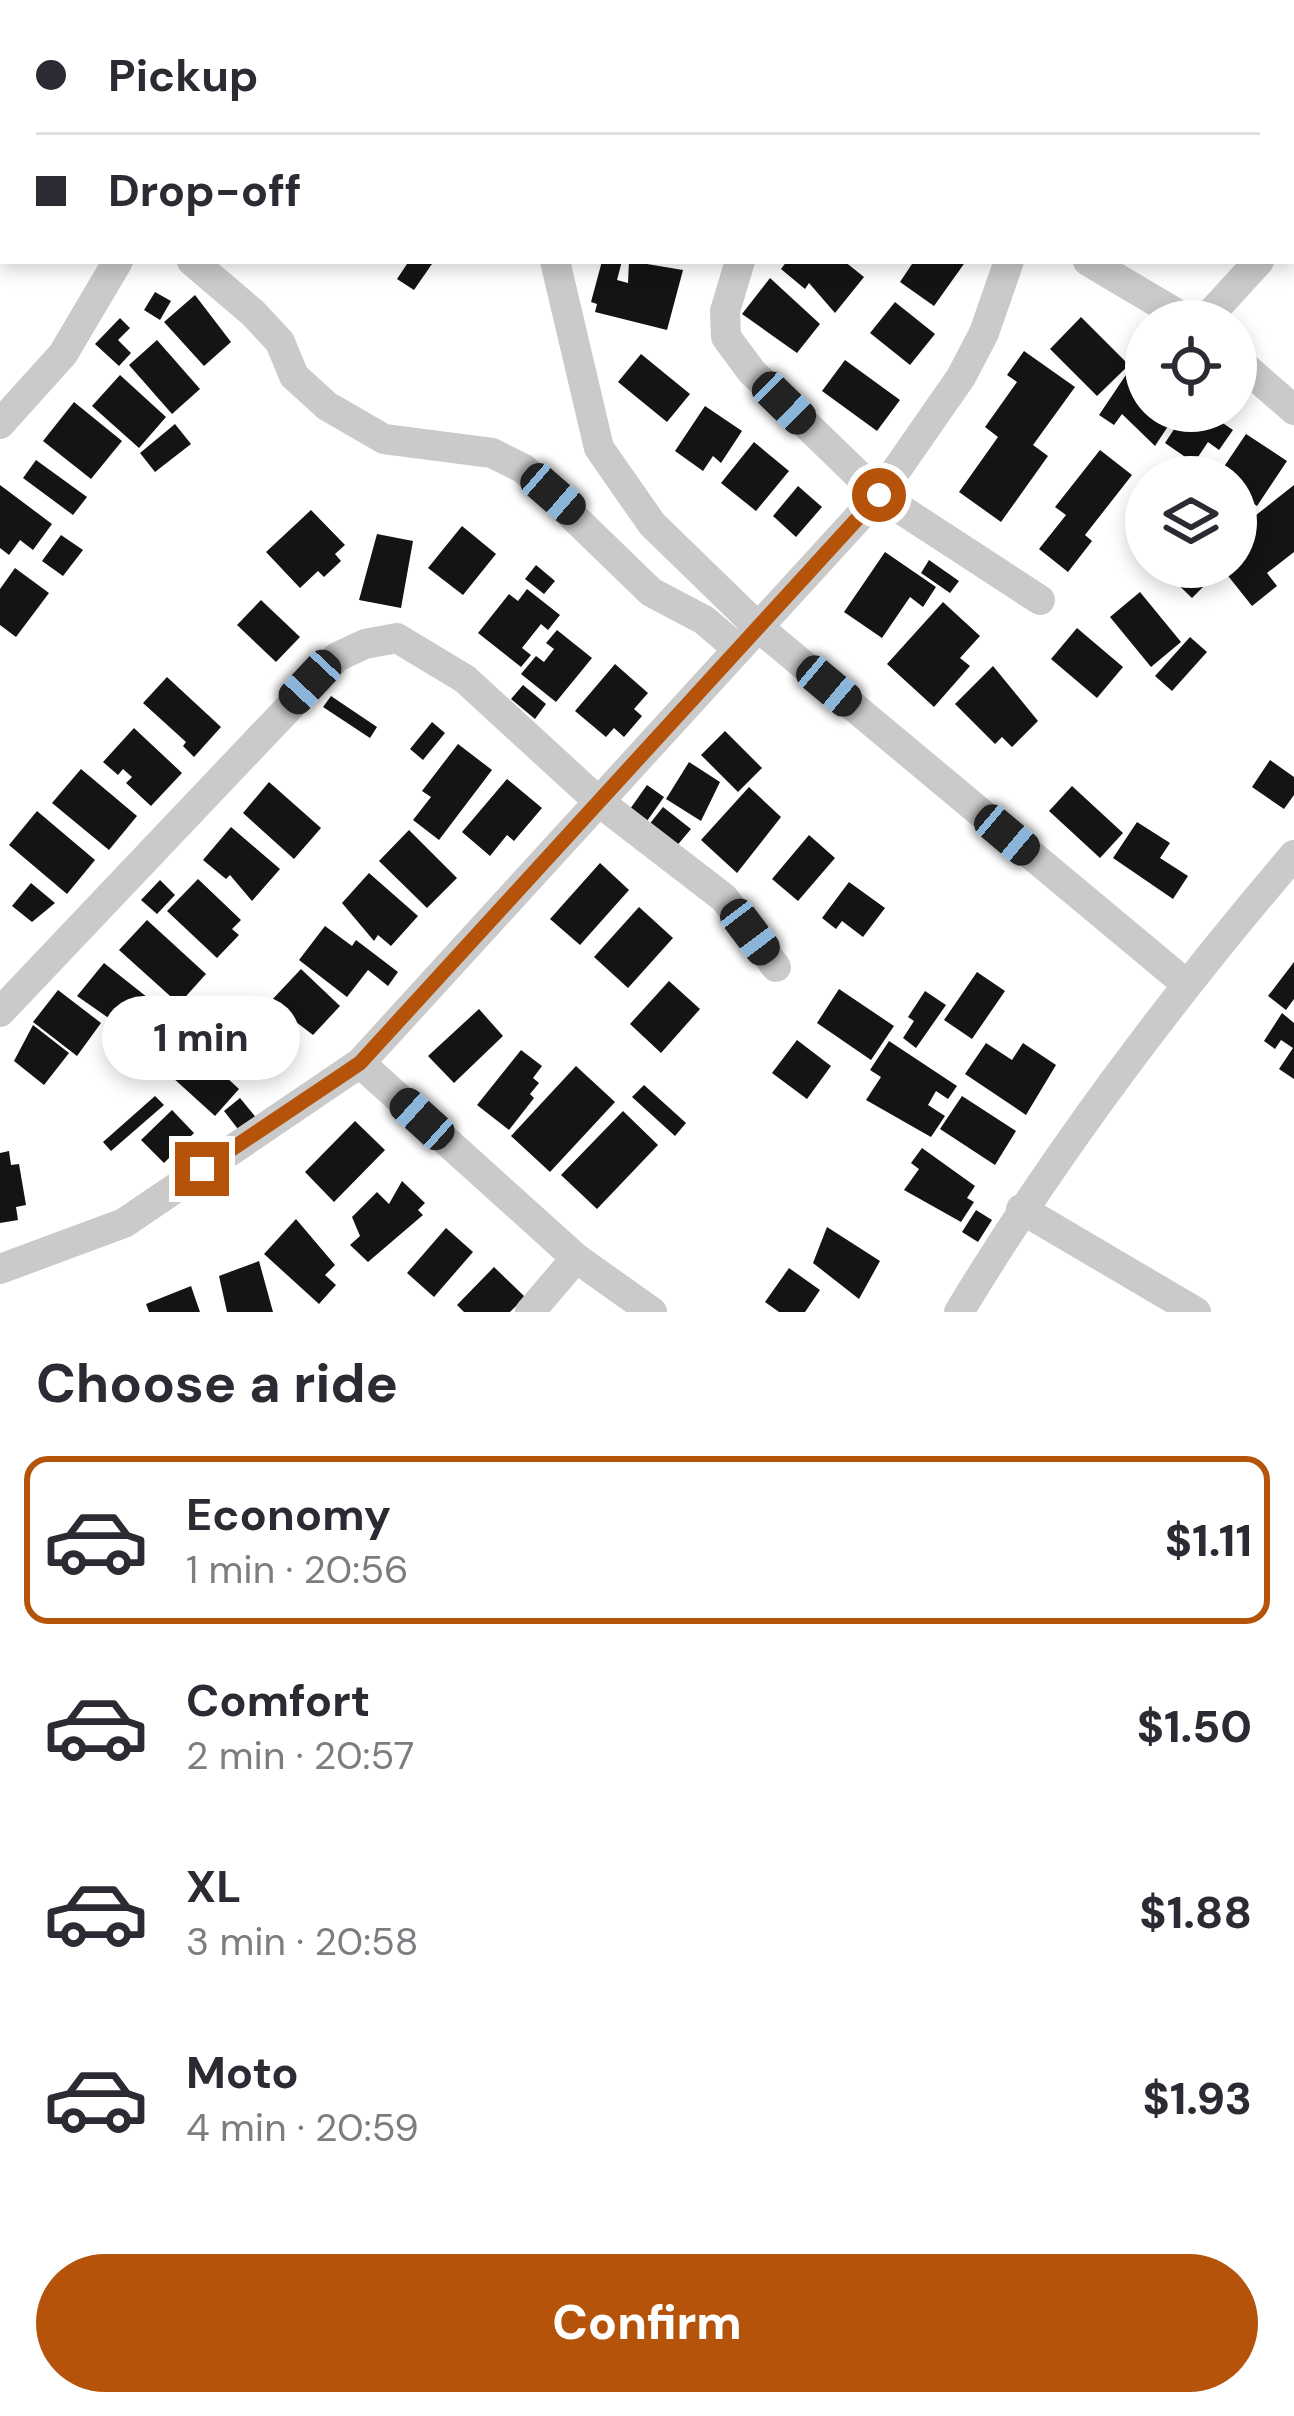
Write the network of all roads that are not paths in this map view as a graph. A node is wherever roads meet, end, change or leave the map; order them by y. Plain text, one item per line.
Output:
1 (116, 264) edge
2 (196, 264) edge
3 (556, 264) edge
4 (739, 264) edge
5 (1008, 264) edge
6 (1093, 264) edge
7 (1256, 264) edge
8 (1154, 300) edge
9 (1223, 300) edge
10 (1257, 377) edge
11 (1294, 410) edge
12 (0, 424) edge
13 (879, 495) junction
14 (1040, 600) dead end
15 (748, 638) junction
16 (598, 801) junction
17 (1294, 854) edge
18 (776, 967) dead end
19 (1185, 983) junction
20 (0, 1012) edge
21 (360, 1063) junction
22 (1021, 1210) junction
23 (576, 1258) junction
24 (0, 1269) edge
25 (530, 1312) edge
26 (652, 1312) edge
27 (959, 1312) edge
28 (1196, 1312) edge

1 - 12 street
2 - 15 street
3 - 15 street
4 - 13 street
5 - 13 street
6 - 8 street
7 - 9 street
10 - 11 street
13 - 14 street
13 - 15 street
15 - 16 street
15 - 19 street
16 - 18 street
16 - 20 street
16 - 21 street
17 - 19 street
19 - 22 street
21 - 23 street
21 - 24 street
22 - 27 street
22 - 28 street
23 - 25 street
23 - 26 street

